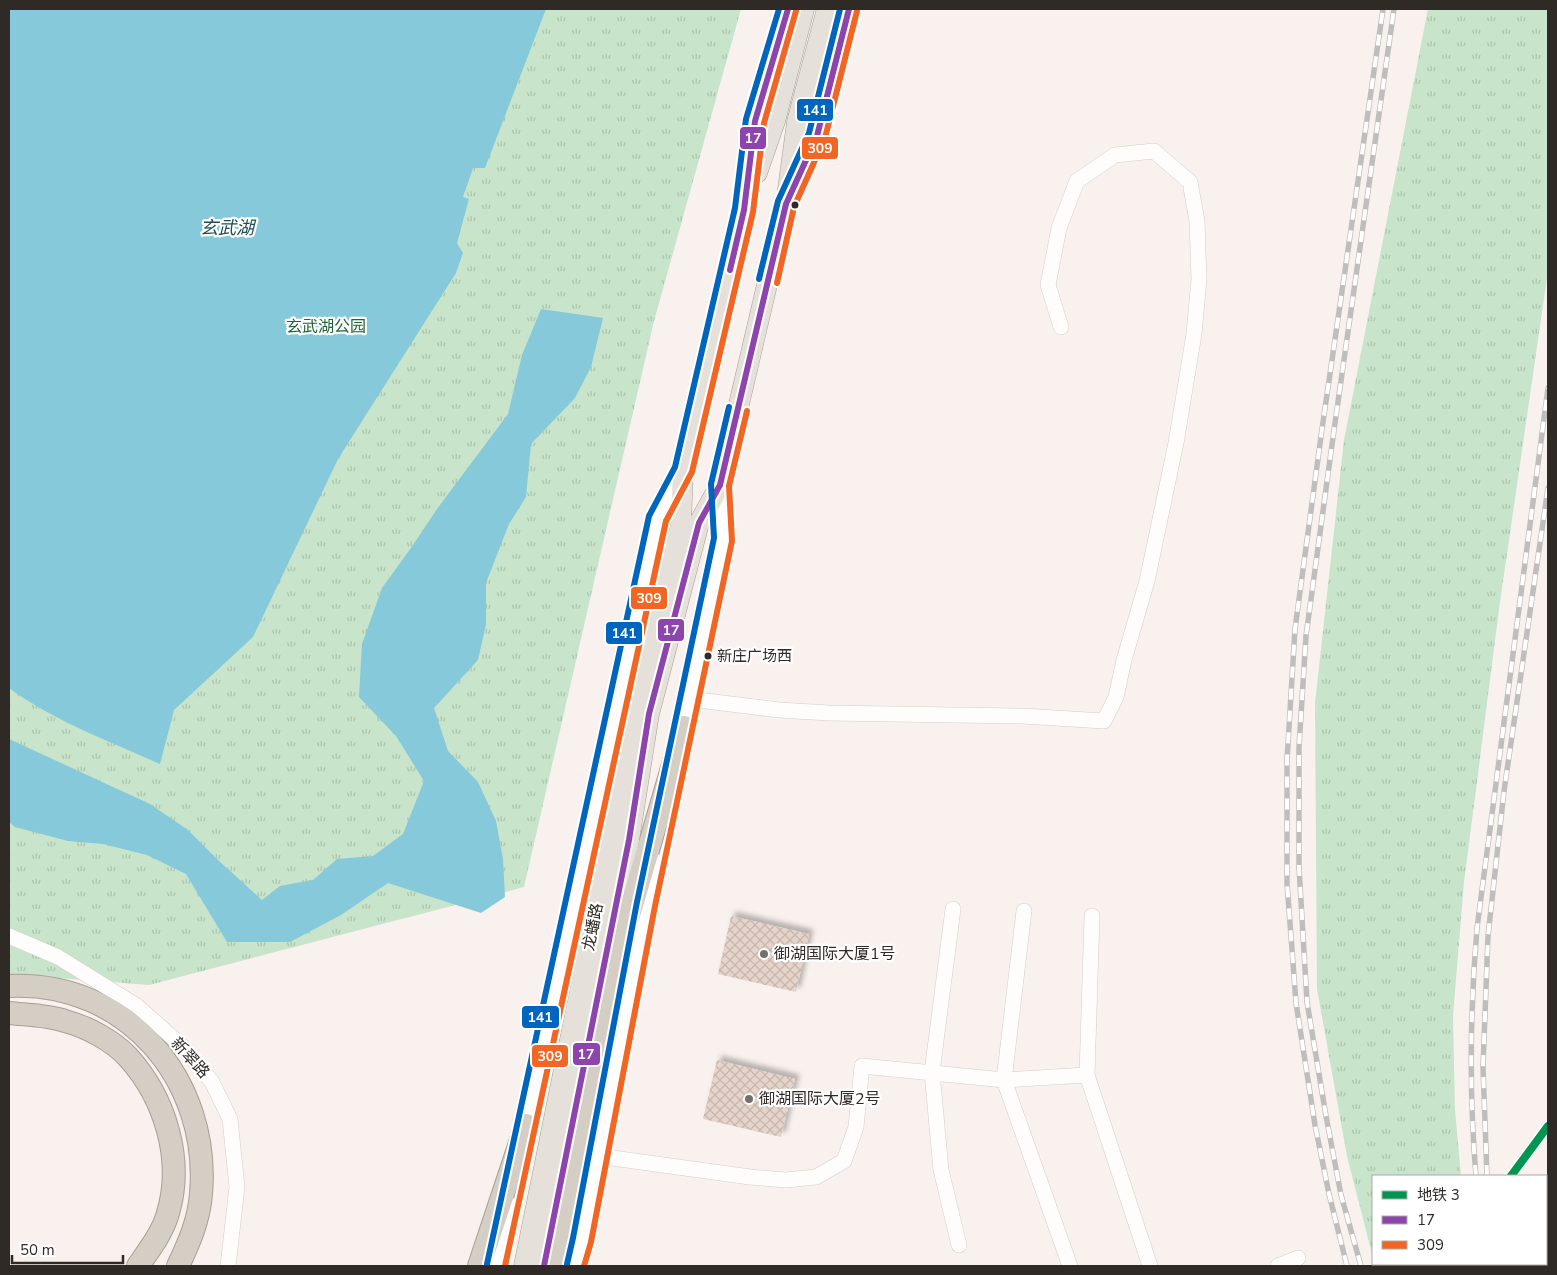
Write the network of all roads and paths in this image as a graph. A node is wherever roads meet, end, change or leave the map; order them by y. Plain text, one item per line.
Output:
1 (788, 9) edge
2 (804, 9) edge
3 (827, 9) edge
4 (849, 9) edge
5 (786, 204) junction
6 (744, 210) junction
7 (1061, 328) dead end
8 (683, 470) junction
9 (720, 485) junction
10 (690, 524) junction
11 (690, 699) junction
12 (684, 727) junction
13 (953, 908) dead end
14 (1024, 911) dead end
15 (1092, 916) dead end
16 (9, 936) edge
17 (9, 986) edge
18 (9, 1013) edge
19 (932, 1072) junction
20 (1087, 1075) junction
21 (1004, 1080) junction
22 (526, 1126) junction
23 (598, 1156) junction
24 (959, 1245) dead end
25 (1298, 1258) dead end
26 (138, 1266) edge
27 (178, 1266) edge
28 (228, 1266) edge
29 (479, 1266) edge
30 (496, 1266) edge
31 (524, 1266) edge
32 (544, 1266) edge
33 (554, 1266) edge
34 (575, 1266) edge
35 (1070, 1266) edge
36 (1150, 1266) edge
37 (1278, 1266) edge

1 - 6 main road, 龙蟠路
2 - 6 main road, 龙蟠路
3 - 5 main road, 龙蟠路
4 - 5 main road, 龙蟠路
5 - 9 main road, 龙蟠路
6 - 8 main road, 龙蟠路
7 - 11 street
8 - 10 main road, 龙蟠路
8 - 22 street, 龙蟠路
9 - 10 main road, 龙蟠路
9 - 11 street, 龙蟠路
10 - 31 main road, 龙蟠路
10 - 32 main road, 龙蟠路
11 - 12 street, 龙蟠路
12 - 23 street, 龙蟠路
12 - 33 highway
13 - 19 street
14 - 21 street
15 - 20 street
16 - 28 street, 新翠路
17 - 27 highway
18 - 26 highway
19 - 21 street
19 - 23 street
19 - 24 street
20 - 21 street
20 - 36 street
21 - 35 street
22 - 29 highway
22 - 30 street, 龙蟠路
23 - 34 street, 龙蟠路
25 - 37 street

